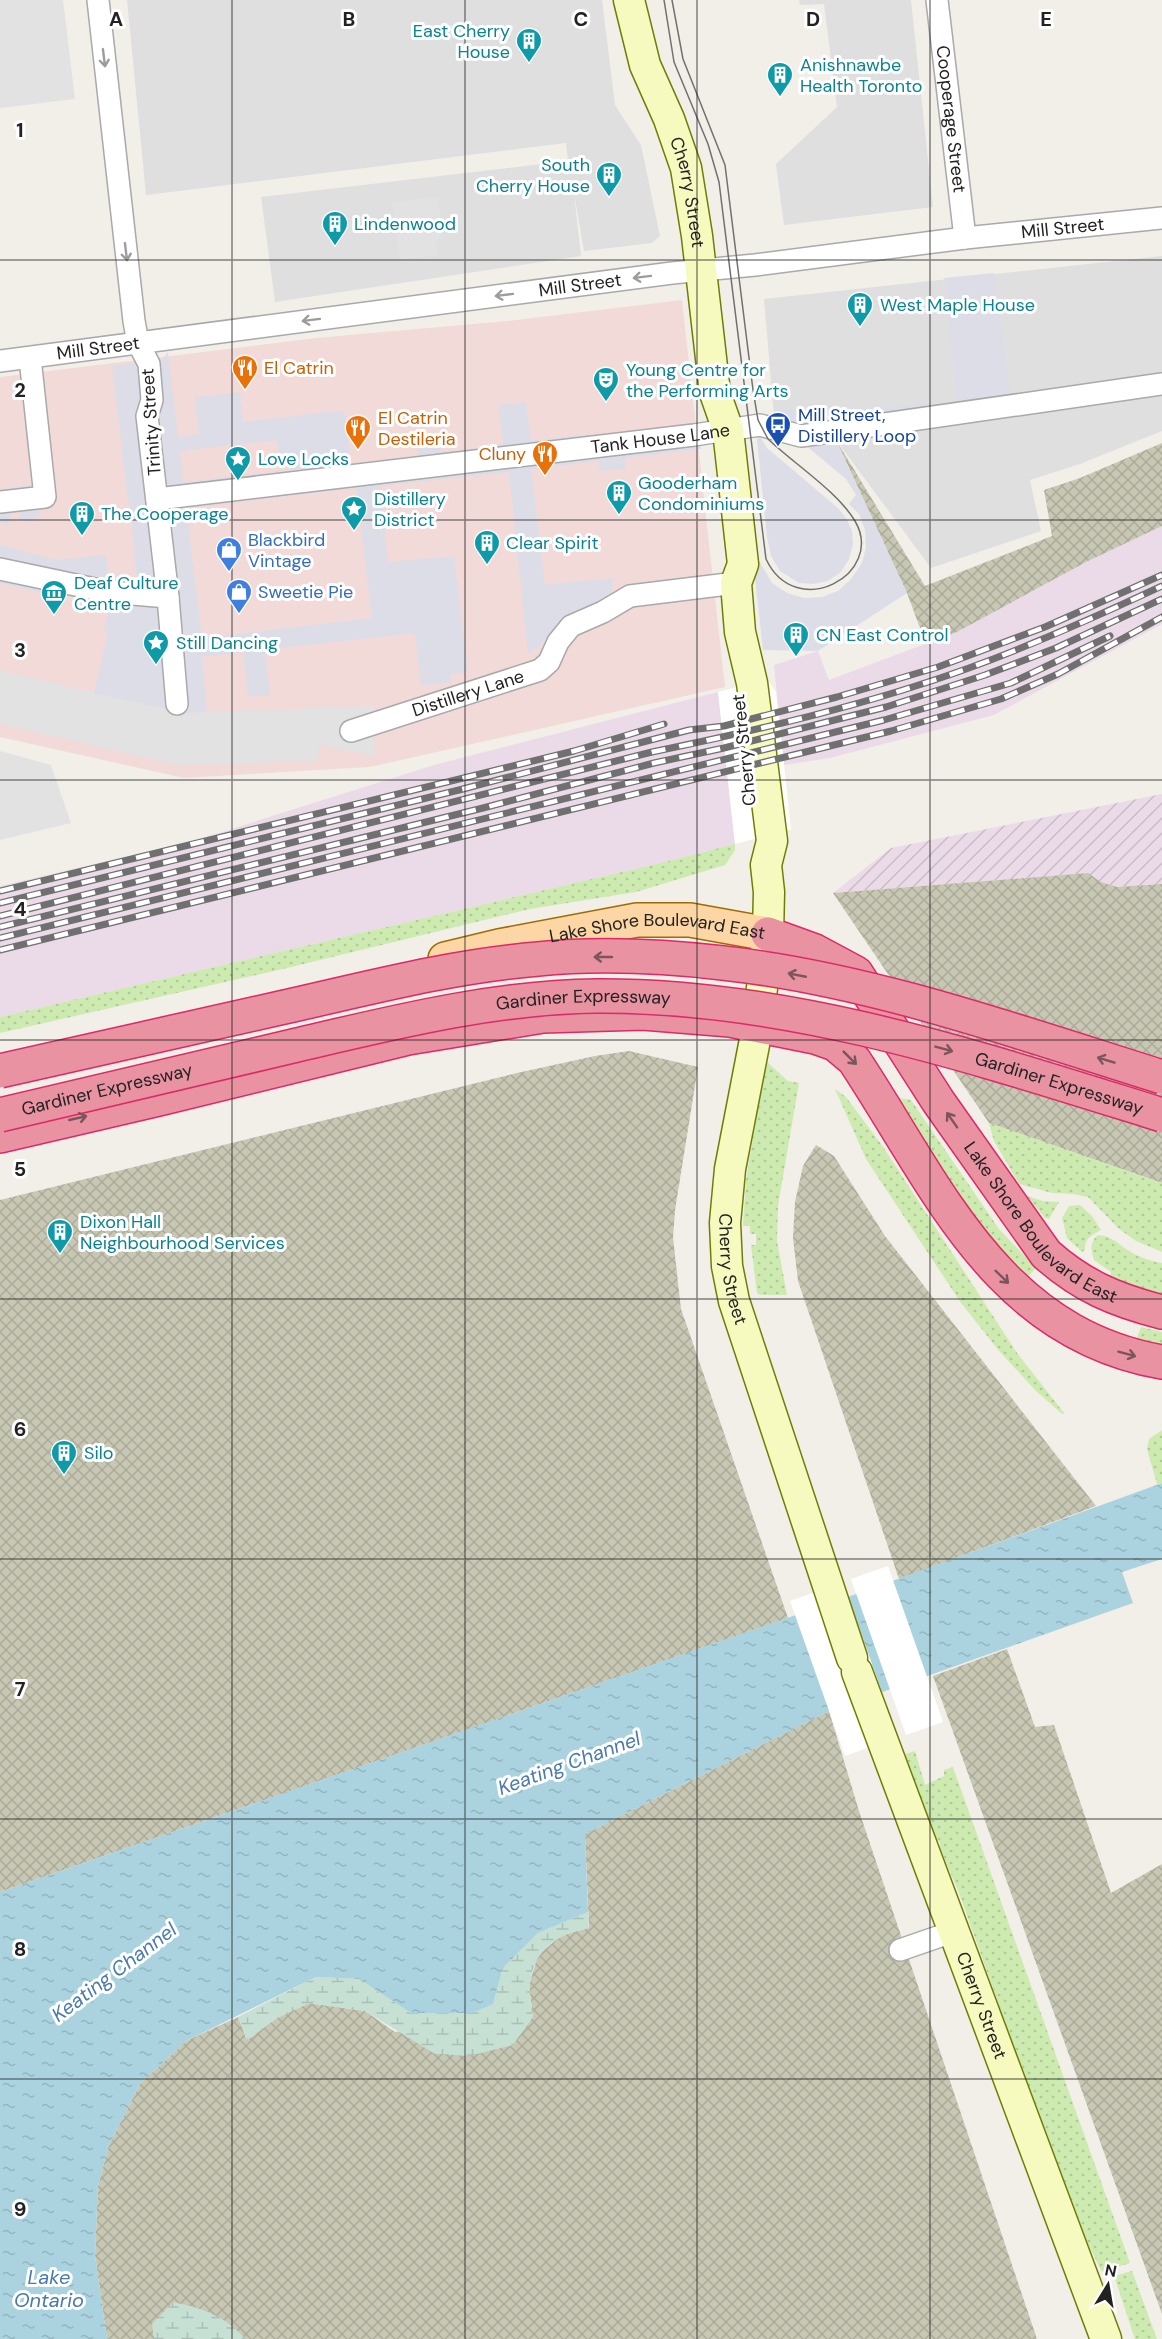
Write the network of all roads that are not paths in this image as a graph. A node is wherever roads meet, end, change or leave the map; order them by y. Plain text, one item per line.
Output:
1 (98, 0) edge
2 (629, 0) edge
3 (937, 0) edge
4 (1162, 218) edge
5 (964, 238) junction
6 (700, 271) junction
7 (138, 343) junction
8 (30, 358) junction
9 (0, 361) edge
10 (1162, 384) edge
11 (719, 431) junction
12 (157, 499) junction
13 (0, 502) edge
14 (0, 569) edge
15 (736, 583) junction
16 (168, 597) junction
17 (177, 704) dead end
18 (351, 731) dead end
19 (768, 934) junction
20 (758, 1024) junction
21 (0, 1071) edge
22 (1162, 1077) edge
23 (0, 1086) edge
24 (0, 1115) edge
25 (1162, 1115) edge
26 (0, 1136) edge
27 (1162, 1312) edge
28 (1162, 1362) edge
29 (955, 1931) junction
30 (900, 1950) dead end
31 (1106, 2339) edge

1 -> 7 street, Trinity Street
2 - 6 street, Cherry Street
3 - 5 street, Cooperage Street
4 - 5 street, Mill Street
5 - 6 street, Mill Street
6 -> 7 street, Mill Street
6 - 11 street, Cherry Street
7 - 8 street, Mill Street
7 - 12 street, Trinity Street
8 - 9 street, Mill Street
8 - 13 street
10 - 11 street, Tank House Lane
11 - 12 street, Tank House Lane
11 - 15 street, Cherry Street
12 - 16 street, Trinity Street
14 - 16 street
15 - 18 street, Distillery Lane
15 - 19 street, Cherry Street
16 - 17 street, Trinity Street
19 - 20 street, Cherry Street
19 - 23 main road, Lake Shore Boulevard East
27 -> 19 highway, Lake Shore Boulevard East
26 -> 20 highway
20 -> 28 highway
20 - 29 street, Cherry Street
22 -> 21 highway, Gardiner Expressway, bridge
24 -> 25 highway, Gardiner Expressway, bridge
29 - 30 street
29 - 31 street, Cherry Street

